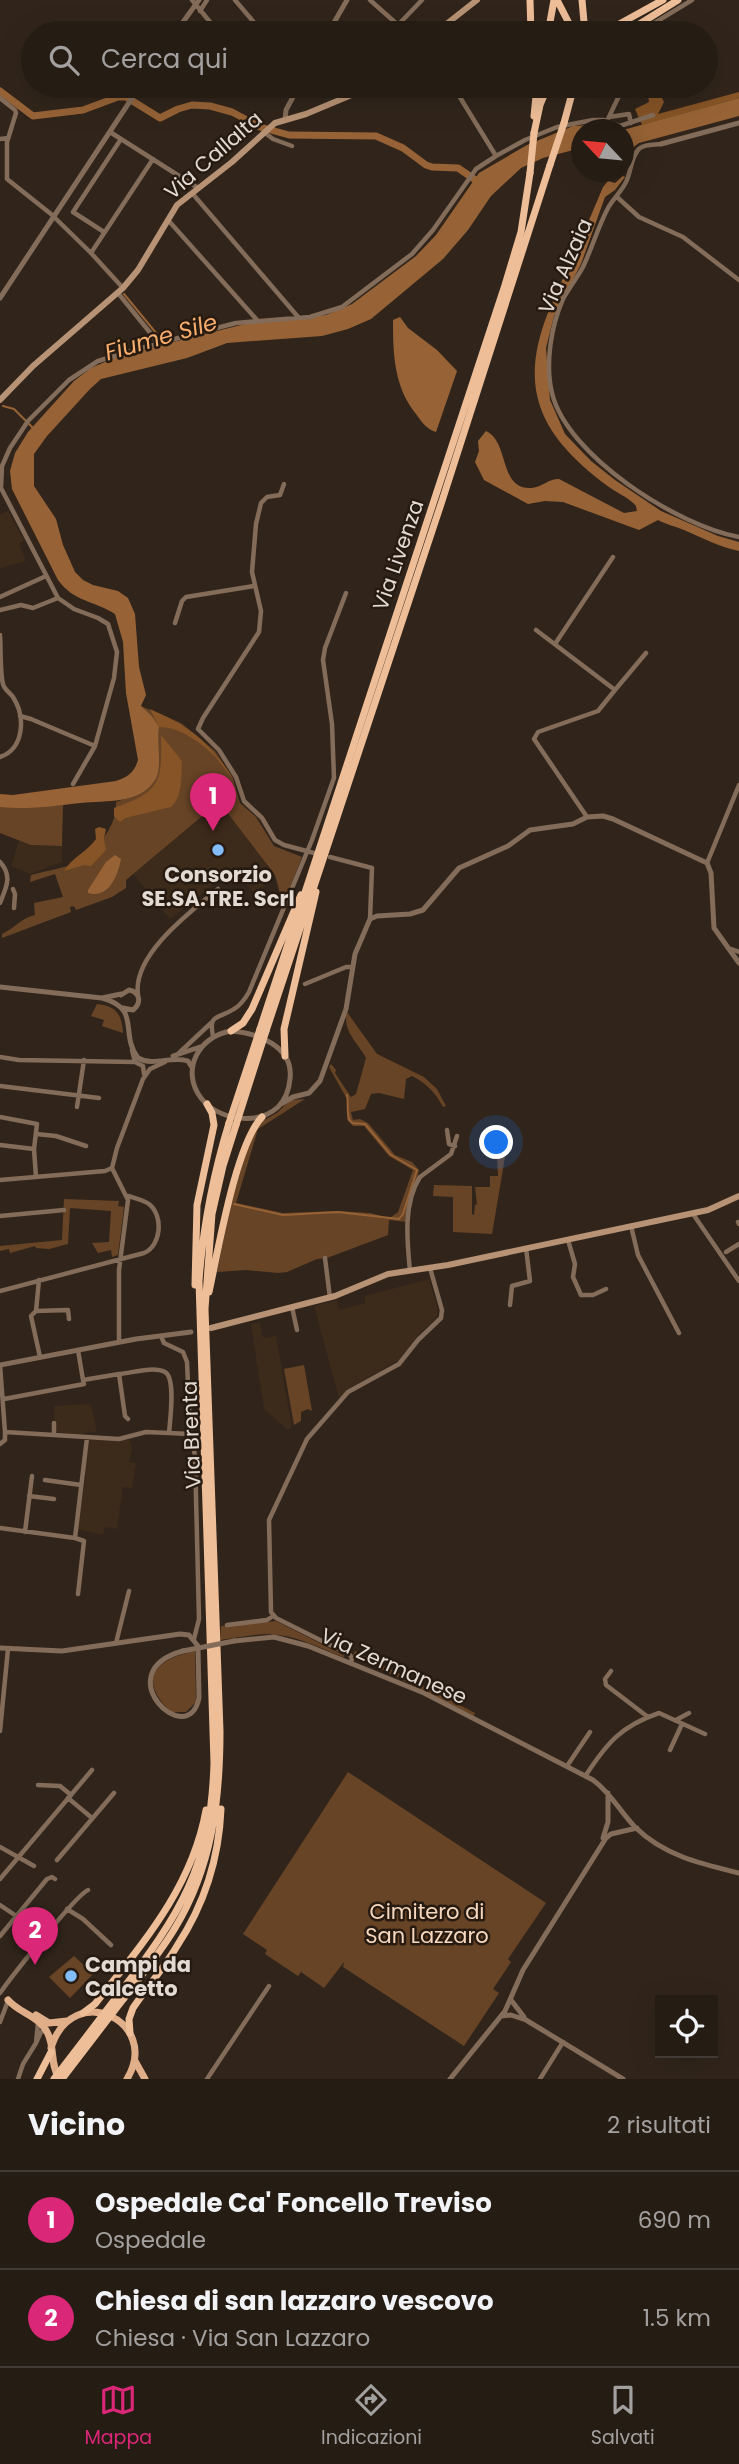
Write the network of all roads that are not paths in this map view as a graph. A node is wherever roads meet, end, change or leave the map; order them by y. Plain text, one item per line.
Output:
1 (207, 0) edge
2 (234, 0) edge
3 (346, 0) edge
4 (370, 0) edge
5 (422, 0) edge
6 (477, 0) edge
7 (530, 0) edge
8 (556, 0) edge
9 (582, 0) edge
10 (663, 0) edge
11 (678, 0) edge
12 (692, 0) edge
13 (195, 2) edge
14 (200, 11) junction
15 (183, 21) edge
16 (209, 21) edge
17 (252, 21) edge
18 (335, 21) edge
19 (393, 21) edge
20 (401, 21) edge
21 (450, 21) edge
22 (531, 21) edge
23 (551, 21) edge
24 (567, 21) edge
25 (584, 21) edge
26 (625, 21) edge
27 (644, 21) edge
28 (658, 21) edge
29 (0, 98) edge
30 (132, 98) edge
31 (292, 98) edge
32 (344, 98) edge
33 (460, 98) edge
34 (534, 98) edge
35 (543, 98) edge
36 (573, 98) edge
37 (620, 98) edge
38 (653, 115) dead end
39 (608, 119) joint
40 (630, 119) edge
41 (285, 120) junction
42 (634, 122) edge
43 (739, 123) edge
44 (571, 124) edge
45 (110, 132) junction
46 (265, 132) junction
47 (534, 133) junction
48 (8, 138) junction
49 (0, 139) edge
50 (121, 139) junction
51 (661, 144) joint
52 (292, 146) dead end
53 (496, 156) junction
54 (153, 159) junction
55 (0, 176) edge
56 (8, 179) junction
57 (198, 188) junction
58 (192, 193) junction
59 (617, 197) junction
60 (54, 218) junction
61 (168, 220) junction
62 (104, 232) junction
63 (91, 253) junction
64 (739, 280) edge
65 (120, 290) junction
66 (0, 298) edge
67 (299, 318) junction
68 (257, 320) junction
69 (160, 343) junction
70 (0, 400) edge
71 (284, 484) dead end
72 (1, 494) edge
73 (739, 537) edge
74 (613, 556) dead end
75 (46, 576) junction
76 (254, 586) junction
77 (346, 593) dead end
78 (0, 597) edge
79 (58, 598) junction
80 (0, 610) edge
81 (175, 623) dead end
82 (536, 630) dead end
83 (0, 635) edge
84 (555, 644) junction
85 (646, 653) dead end
86 (615, 690) junction
87 (20, 716) junction
88 (95, 746) junction
89 (0, 757) edge
90 (73, 784) dead end
91 (739, 785) edge
92 (587, 817) junction
93 (308, 851) junction
94 (314, 853) dead end
95 (330, 857) dead end
96 (0, 862) edge
97 (707, 863) junction
98 (316, 870) junction
99 (13, 889) dead end
100 (218, 889) dead end
101 (0, 903) edge
102 (14, 908) dead end
103 (370, 919) junction
104 (727, 948) junction
105 (739, 952) edge
106 (739, 963) edge
107 (352, 967) junction
108 (140, 979) junction
109 (305, 984) dead end
110 (0, 987) edge
111 (129, 990) junction
112 (121, 994) junction
113 (138, 995) junction
114 (102, 998) junction
115 (122, 1007) junction
116 (133, 1010) junction
117 (129, 1023) junction
118 (211, 1023) junction
119 (263, 1030) joint
120 (231, 1031) junction
121 (213, 1036) junction
122 (131, 1046) junction
123 (200, 1047) junction
124 (285, 1056) junction
125 (0, 1057) edge
126 (172, 1058) junction
127 (84, 1060) junction
128 (135, 1062) junction
129 (192, 1069) junction
130 (143, 1079) junction
131 (290, 1082) junction
132 (0, 1086) edge
133 (304, 1095) junction
134 (79, 1096) junction
135 (99, 1098) dead end
136 (206, 1104) junction
137 (281, 1104) junction
138 (77, 1107) dead end
139 (0, 1117) edge
140 (262, 1117) junction
141 (232, 1124) junction
142 (447, 1130) dead end
143 (36, 1134) junction
144 (457, 1136) dead end
145 (0, 1145) edge
146 (86, 1146) dead end
147 (455, 1146) junction
148 (34, 1149) junction
149 (112, 1168) junction
150 (36, 1177) junction
151 (0, 1180) edge
152 (128, 1196) junction
153 (739, 1196) edge
154 (64, 1210) dead end
155 (693, 1214) junction
156 (0, 1216) edge
157 (631, 1226) junction
158 (568, 1240) junction
159 (739, 1244) edge
160 (526, 1248) junction
161 (726, 1252) dead end
162 (120, 1258) junction
163 (324, 1258) dead end
164 (430, 1268) junction
165 (410, 1271) junction
166 (39, 1280) junction
167 (739, 1281) edge
168 (606, 1289) dead end
169 (0, 1291) edge
170 (330, 1297) junction
171 (510, 1305) dead end
172 (292, 1307) junction
173 (205, 1309) junction
174 (36, 1311) junction
175 (69, 1319) dead end
176 (211, 1328) dead end
177 (298, 1330) dead end
178 (191, 1332) dead end
179 (679, 1333) dead end
180 (161, 1336) junction
181 (119, 1342) junction
182 (78, 1350) junction
183 (200, 1352) junction
184 (40, 1357) junction
185 (0, 1365) edge
186 (120, 1374) junction
187 (83, 1380) junction
188 (4, 1399) junction
189 (128, 1419) dead end
190 (54, 1423) dead end
191 (5, 1432) junction
192 (169, 1433) junction
193 (191, 1434) junction
194 (54, 1435) junction
195 (87, 1438) junction
196 (0, 1444) edge
197 (32, 1476) dead end
198 (45, 1480) dead end
199 (81, 1485) junction
200 (29, 1496) junction
201 (54, 1499) dead end
202 (0, 1528) edge
203 (25, 1532) junction
204 (75, 1538) junction
205 (129, 1591) dead end
206 (78, 1594) dead end
207 (274, 1615) junction
208 (227, 1625) dead end
209 (194, 1639) junction
210 (116, 1643) junction
211 (0, 1648) edge
212 (8, 1648) junction
213 (348, 1659) junction
214 (611, 1671) dead end
215 (689, 1713) dead end
216 (648, 1717) junction
217 (675, 1721) junction
218 (682, 1724) junction
219 (0, 1731) edge
220 (590, 1732) dead end
221 (705, 1734) dead end
222 (670, 1750) dead end
223 (567, 1766) junction
224 (92, 1770) dead end
225 (217, 1772) junction
226 (586, 1775) junction
227 (38, 1785) dead end
228 (114, 1793) dead end
229 (608, 1793) junction
230 (70, 1796) junction
231 (621, 1810) junction
232 (92, 1818) junction
233 (608, 1819) junction
234 (637, 1828) junction
235 (600, 1846) junction
236 (0, 1847) edge
237 (17, 1857) junction
238 (57, 1860) dead end
239 (34, 1867) dead end
240 (739, 1873) edge
241 (0, 1879) edge
242 (55, 1879) dead end
243 (88, 1890) dead end
244 (0, 1905) edge
245 (67, 1909) junction
246 (16, 1916) junction
247 (0, 1936) edge
248 (47, 1936) junction
249 (111, 1944) dead end
250 (269, 1986) dead end
251 (0, 1994) edge
252 (122, 1996) junction
253 (511, 1999) junction
254 (8, 2000) junction
255 (506, 2008) junction
256 (515, 2009) junction
257 (83, 2013) junction
258 (511, 2015) junction
259 (500, 2016) junction
260 (68, 2020) junction
261 (526, 2020) junction
262 (0, 2022) edge
263 (38, 2022) junction
264 (46, 2029) junction
265 (130, 2033) junction
266 (563, 2042) junction
267 (36, 2043) junction
268 (51, 2050) junction
269 (135, 2061) junction
270 (18, 2079) edge
271 (37, 2079) edge
272 (54, 2079) edge
273 (61, 2079) edge
274 (127, 2079) edge
275 (145, 2079) edge
276 (207, 2079) edge
277 (450, 2079) edge
278 (540, 2079) edge
279 (623, 2079) edge

1 - 14 street
2 - 17 street
3 - 18 street
4 - 19 street
5 - 20 street
6 - 21 main road
7 - 22 highway
8 - 23 highway
8 - 24 highway
9 - 25 highway
10 - 26 highway
11 - 27 highway
12 - 28 street
13 - 14 street
13 - 15 street
14 - 16 street
29 - 48 street
30 - 45 street
31 - 41 street, Via Callalta
32 - 41 main road
33 - 53 street
34 - 47 highway, Via Livenza
35 - 47 highway
36 - 98 highway, Via Livenza, bridge
37 - 39 street
38 - 42 street
39 - 40 street
41 - 46 main road, Via Callalta
43 - 51 street
44 - 53 street
45 - 50 street
45 - 60 street
46 - 52 street
46 - 57 main road, Via Callalta
47 - 98 highway, Via Livenza, bridge
48 - 49 street
48 - 56 street
50 - 54 street
50 - 62 street
51 - 59 street, Via Alzaia
53 - 67 street
54 - 57 street
54 - 62 street
55 - 56 street
56 - 60 street
57 - 58 main road, Via Callalta
58 - 61 main road, Via Callalta
58 - 67 street
59 - 64 street
59 - 73 street, Via Alzaia
60 - 63 street
60 - 66 street
61 - 65 main road, Via Callalta
61 - 68 street
62 - 63 street
63 - 65 street
65 - 69 street
65 - 70 main road, Via Callalta
67 - 68 street
68 - 69 street
69 - 72 street
71 - 76 street
72 - 75 street
74 - 84 street
75 - 78 street
75 - 79 street
76 - 81 street
76 - 93 street
77 - 93 street
79 - 80 street
79 - 88 street
82 - 84 street
83 - 87 street
84 - 86 street
85 - 86 street
86 - 92 street
87 - 88 street
87 - 89 street
88 - 90 street
91 - 97 street
92 - 97 street
92 - 103 street
93 - 94 street
93 - 118 street
95 - 103 street
96 - 101 street
97 - 104 street
98 - 119 highway, Via Livenza
98 - 120 highway
98 - 124 highway
99 - 102 street
100 - 108 street
103 - 107 street
104 - 105 street
104 - 106 street
107 - 109 street
107 - 133 street
108 - 111 street
108 - 113 street
110 - 114 street
111 - 112 street
111 - 113 street
112 - 114 street
112 - 115 street
113 - 116 street
114 - 115 street
115 - 116 street
115 - 117 street
116 - 117 street
117 - 122 street
118 - 121 street
118 - 126 street
119 - 141 highway, Via Brenta, bridge
120 - 121 street
120 - 124 street
121 - 123 street
122 - 126 street
122 - 128 street
123 - 126 street
123 - 129 street
124 - 131 street
125 - 127 street
126 - 129 street
126 - 130 street
127 - 128 street
127 - 134 street
128 - 130 street
129 - 136 street
130 - 149 street
131 - 133 street
131 - 137 street
132 - 134 street
133 - 137 street
134 - 135 street
134 - 138 street
136 - 140 street
136 - 183 highway
137 - 140 street
139 - 143 street
140 - 173 highway
141 - 173 highway, Via Brenta
141 - 183 highway, Via Brenta
142 - 147 street
143 - 146 street
143 - 148 street
144 - 147 street
145 - 148 street
147 - 165 street
148 - 150 street
149 - 150 street
149 - 152 street
150 - 151 street
152 - 162 street
152 - 162 street
153 - 155 main road
154 - 156 street
155 - 157 main road
155 - 167 street
157 - 158 main road
157 - 179 street
158 - 160 main road
158 - 168 street
159 - 161 street
160 - 164 main road
160 - 171 street
162 - 166 street
162 - 181 street
163 - 170 street
164 - 165 main road
164 - 207 street
165 - 170 main road
166 - 169 street
166 - 174 street
170 - 172 main road
172 - 176 main road
172 - 177 street
173 - 225 highway, Via Brenta
174 - 175 street
174 - 184 street
178 - 180 street
180 - 181 street
180 - 193 street
181 - 182 street
182 - 184 street
182 - 187 street
183 - 225 highway, Via Brenta
184 - 185 street
185 - 188 street
186 - 187 street
186 - 189 street
186 - 192 street
187 - 188 street
188 - 191 street
190 - 194 street
191 - 194 street
191 - 196 street
192 - 193 street
192 - 195 street
193 - 209 street
194 - 195 street
195 - 199 street
197 - 200 street
198 - 199 street
199 - 204 street
200 - 201 street
200 - 203 street
202 - 203 street
203 - 204 street
204 - 206 street
205 - 210 street
207 - 208 street
207 - 213 street
209 - 210 street
209 - 213 street, Via Zermanese, bridge
210 - 212 street
211 - 212 street
212 - 219 street
213 - 223 street, Via Zermanese
214 - 216 street
215 - 217 street
216 - 217 street
216 - 226 street
217 - 218 street
218 - 221 street
218 - 222 street
220 - 223 street
223 - 226 street, Via Zermanese
224 - 230 street
225 - 252 highway, Via Brenta
225 - 257 highway
225 - 265 highway
226 - 229 street, Via Zermanese
227 - 230 street
228 - 232 street
229 - 231 street, Via Zermanese
229 - 233 street
230 - 232 street
230 - 237 street
231 - 233 street
231 - 234 street, Via Zermanese
232 - 238 street
233 - 235 street
234 - 235 street
234 - 240 street, Via Zermanese
235 - 253 street
236 - 237 street
237 - 239 street
237 - 241 street
242 - 246 street
243 - 245 street
244 - 246 street
245 - 248 street
245 - 249 street
246 - 247 street
246 - 248 street
248 - 251 street
250 - 276 street
251 - 254 main road
252 - 272 highway, bridge
252 - 273 highway, bridge
253 - 255 street
253 - 256 street
254 - 260 main road
254 - 262 street
254 - 263 main road
255 - 256 street
255 - 258 street
255 - 259 street
256 - 261 street
257 - 260 main road
257 - 265 main road
258 - 259 street
258 - 261 street
259 - 277 street
260 - 268 main road
261 - 266 street
263 - 264 main road
263 - 267 street
264 - 267 street
264 - 268 main road
265 - 269 main road
266 - 278 street
266 - 279 street
267 - 270 street
268 - 271 highway
268 - 273 main road
269 - 274 main road
269 - 275 main road

